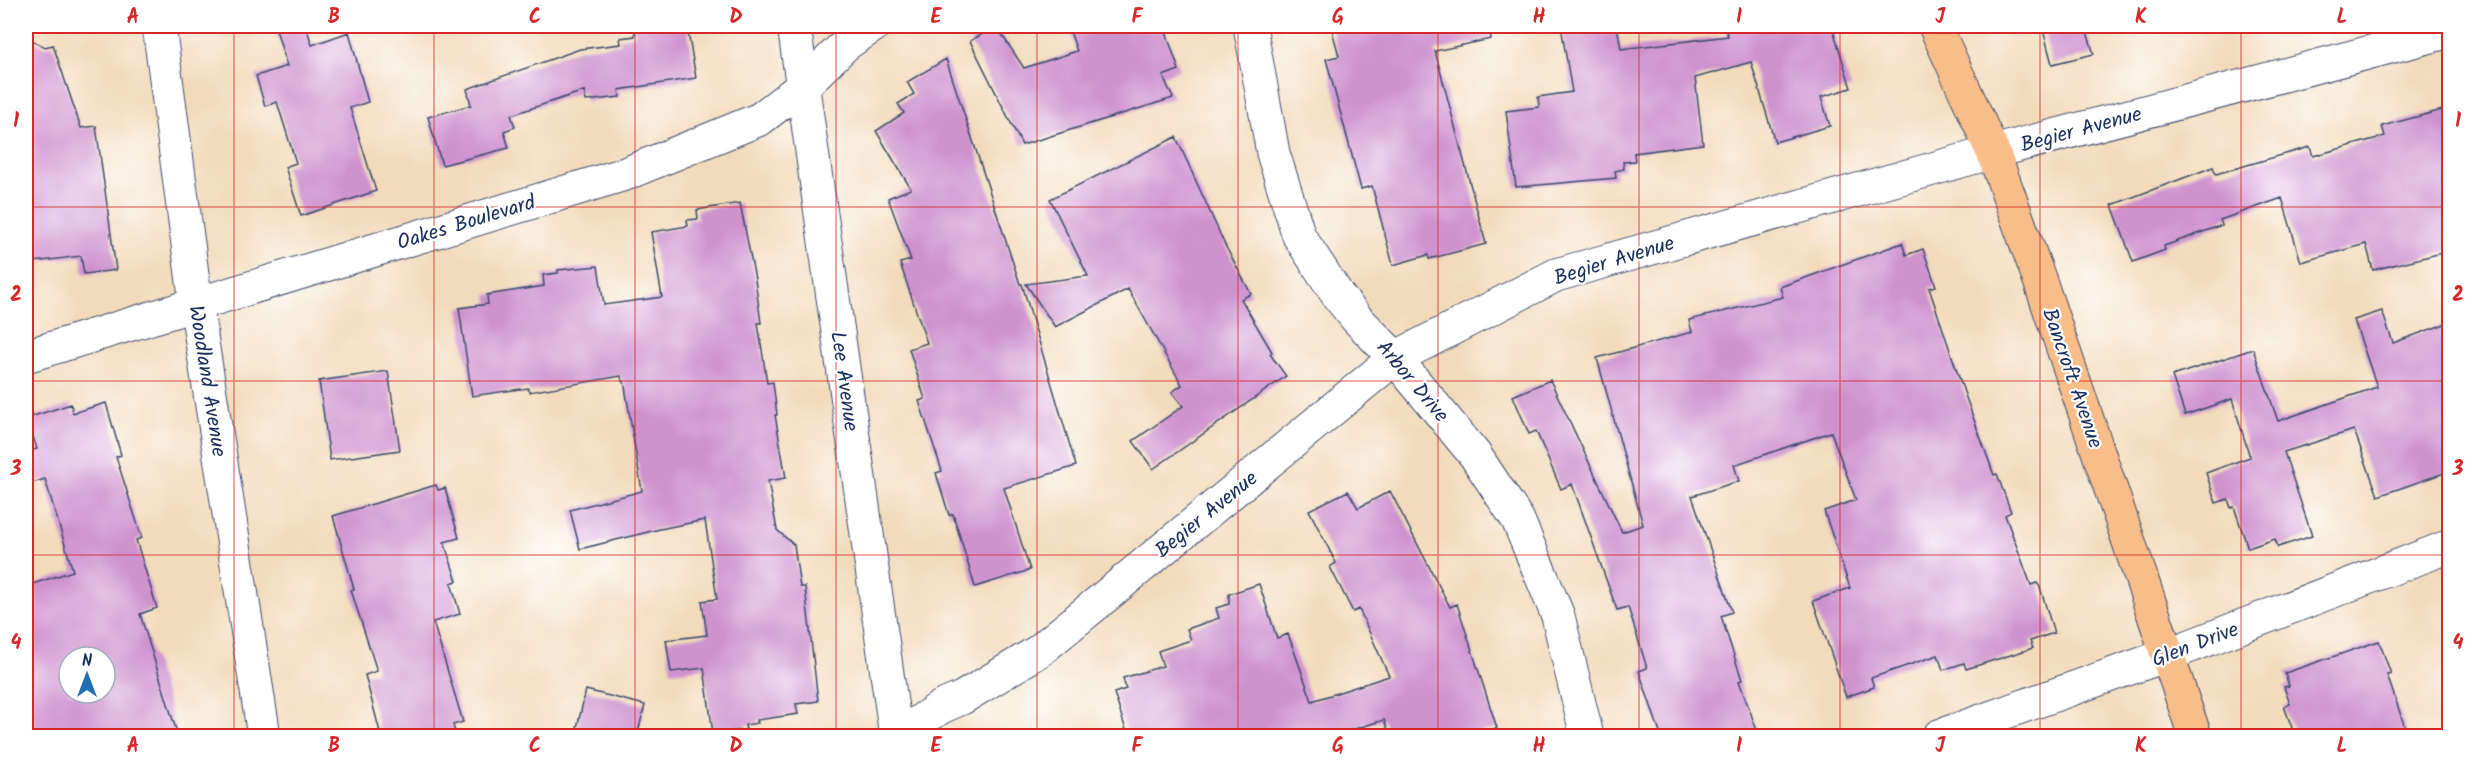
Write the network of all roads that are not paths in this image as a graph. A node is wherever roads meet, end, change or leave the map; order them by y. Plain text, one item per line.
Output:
1 (159, 26) edge
2 (794, 26) edge
3 (873, 26) edge
4 (1250, 26) edge
5 (1935, 26) edge
6 (2450, 31) edge
7 (803, 86) junction
8 (1993, 152) junction
9 (196, 304) junction
10 (26, 356) edge
11 (1395, 358) junction
12 (2450, 546) edge
13 (2167, 655) junction
14 (264, 736) edge
15 (897, 736) edge
16 (1587, 736) edge
17 (1939, 736) edge
18 (2195, 736) edge

1 - 9 street, Woodland Avenue
2 - 7 street, Lee Avenue
3 - 7 street, Oakes Boulevard
4 - 11 street, Arbor Drive
5 - 8 main road, Bancroft Avenue
6 - 8 street, Begier Avenue
7 - 9 street, Oakes Boulevard
7 - 15 street, Lee Avenue
8 - 11 street, Begier Avenue
8 - 13 main road, Bancroft Avenue
9 - 10 street, Oakes Boulevard
9 - 14 street, Woodland Avenue
11 - 15 street, Begier Avenue
11 - 16 street, Arbor Drive
12 - 13 street, Glen Drive
13 - 17 street, Glen Drive
13 - 18 main road, Bancroft Avenue

